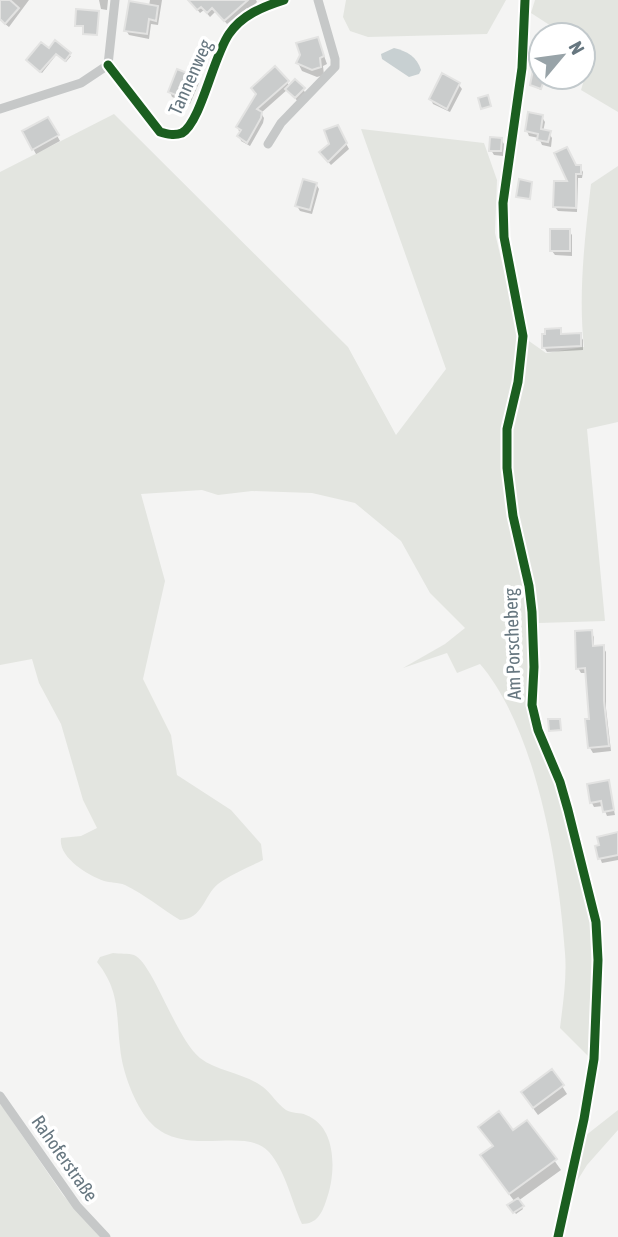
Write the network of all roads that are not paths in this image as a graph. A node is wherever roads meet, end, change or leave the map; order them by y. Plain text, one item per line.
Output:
1 (115, 0) edge
2 (284, 0) edge
3 (318, 0) edge
4 (525, 0) edge
5 (108, 65) junction
6 (0, 109) edge
7 (268, 144) dead end
8 (0, 1096) edge
9 (106, 1237) edge
10 (558, 1237) edge

1 - 5 street
2 - 5 street, Tannenweg
3 - 7 street
4 - 10 street, Am Porscheberg
5 - 6 street
8 - 9 street, Rahoferstraße

